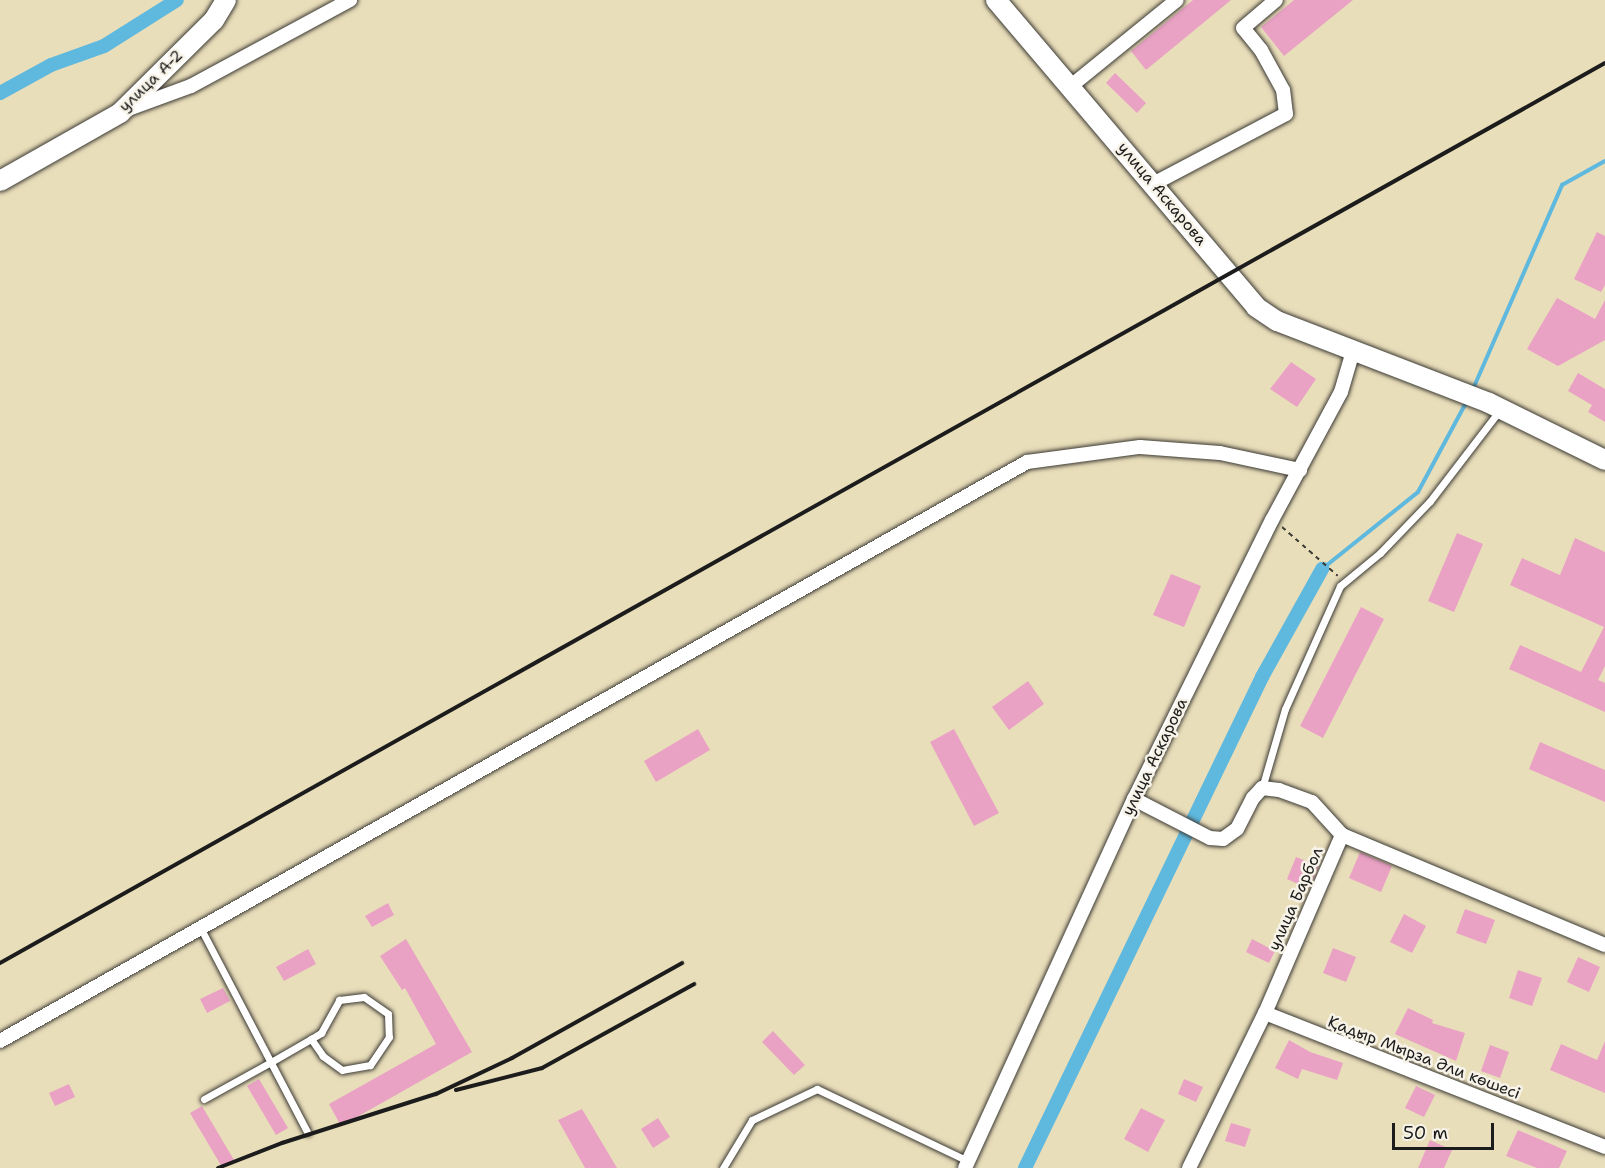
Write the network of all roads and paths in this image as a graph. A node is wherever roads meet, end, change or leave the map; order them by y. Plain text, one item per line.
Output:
1 (226, 0) edge
2 (350, 0) edge
3 (996, 0) edge
4 (1177, 0) edge
5 (1276, 0) edge
6 (1071, 86) junction
7 (120, 112) junction
8 (0, 181) edge
9 (1155, 183) junction
10 (1353, 351) junction
11 (1495, 406) junction
12 (1603, 454) edge
13 (1299, 470) junction
14 (1272, 520) junction
15 (1344, 582) junction
16 (1262, 788) junction
17 (1134, 798) junction
18 (1342, 835) junction
19 (200, 927) junction
20 (1605, 945) edge
21 (1264, 1013) junction
22 (311, 1039) junction
23 (0, 1041) edge
24 (271, 1062) junction
25 (204, 1100) dead end
26 (308, 1132) dead end
27 (1605, 1147) edge
28 (966, 1164) edge
29 (723, 1168) edge
30 (1189, 1168) edge

1 - 7 main road, улица А-2
2 - 7 street
3 - 6 main road, улица Аскарова
4 - 6 street
5 - 9 street
6 - 9 main road, улица Аскарова
7 - 8 main road, улица А-2
9 - 10 main road, улица Аскарова
10 - 11 main road, улица Аскарова
10 - 13 street, улица Аскарова
11 - 12 main road, улица Аскарова
11 - 15 lane
13 - 14 street, улица Аскарова
13 - 19 street
14 - 15 path
14 - 17 street, улица Аскарова
15 - 16 lane
16 - 17 street
16 - 18 street
17 - 28 street, улица Аскарова
18 - 20 street, улица Барбол
18 - 21 street, улица Барбол
19 - 23 street
19 - 24 lane
21 - 27 street, Қадыр Мырза Әли көшесі
21 - 30 street, улица Барбол
22 - 22 lane
22 - 24 lane
24 - 25 lane
24 - 26 lane
28 - 29 lane

